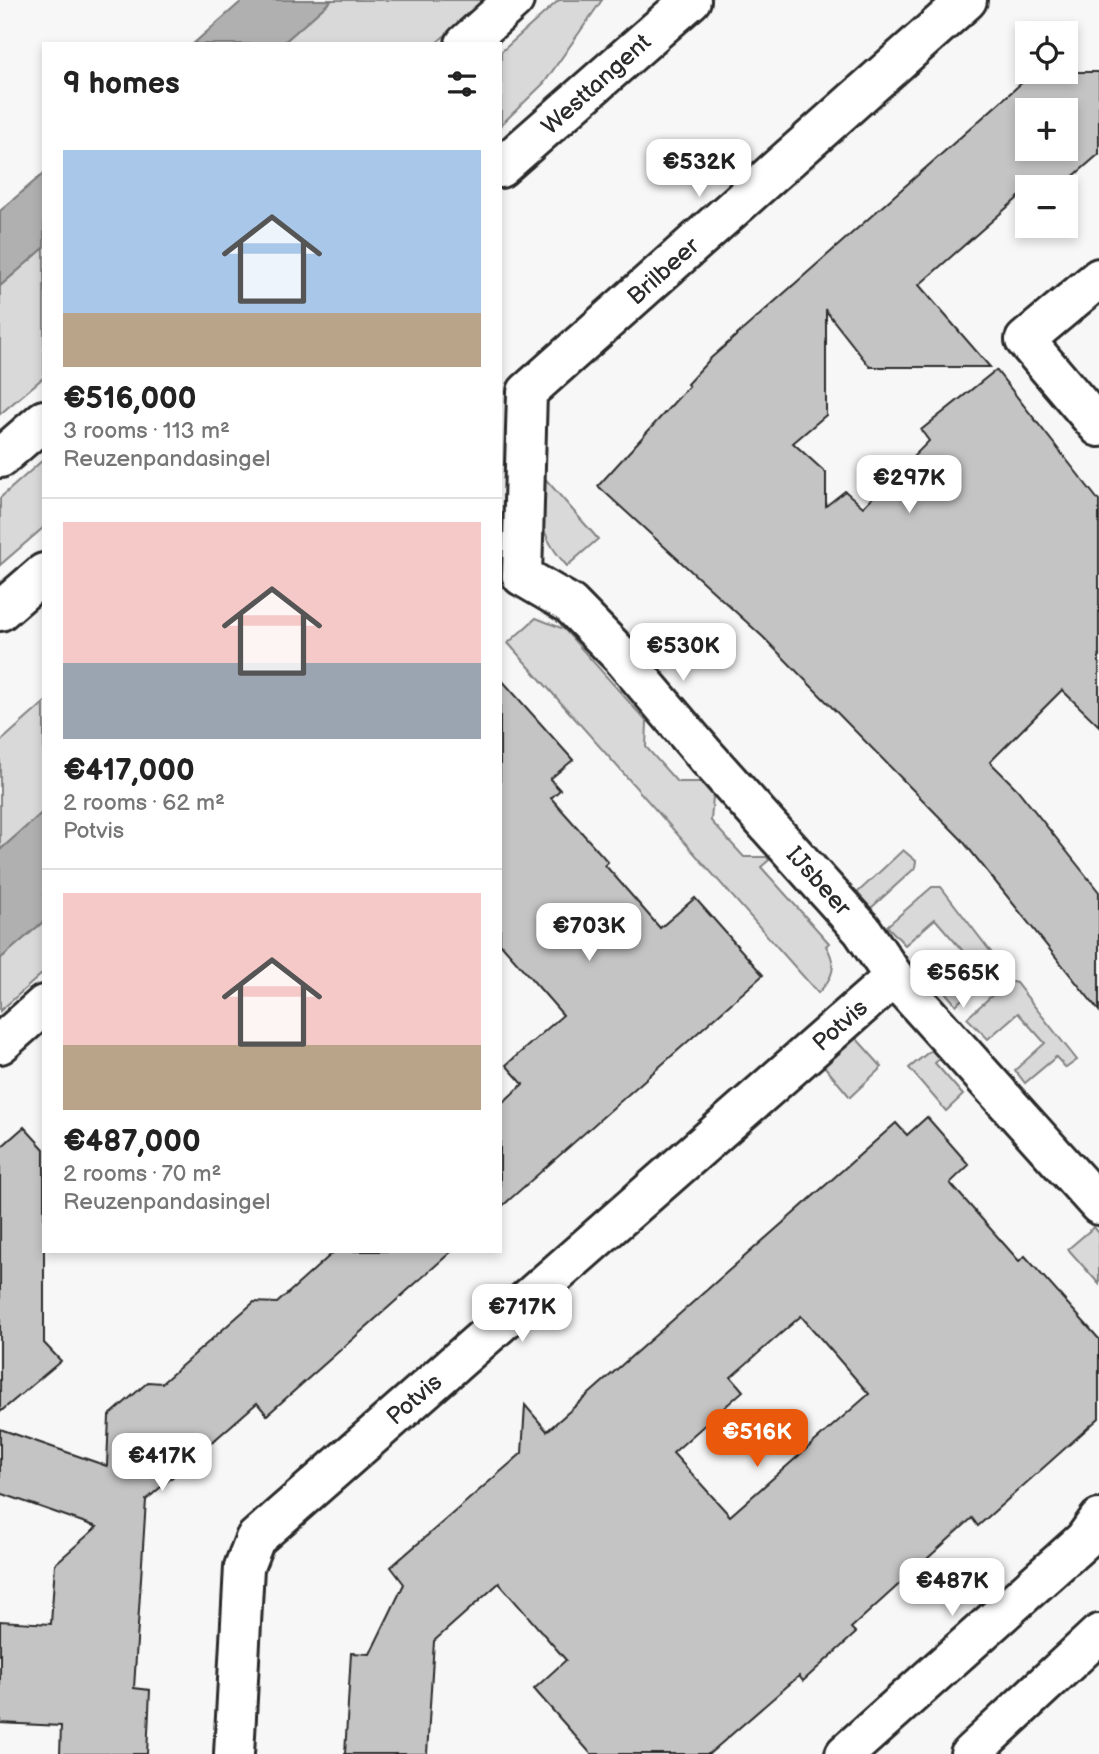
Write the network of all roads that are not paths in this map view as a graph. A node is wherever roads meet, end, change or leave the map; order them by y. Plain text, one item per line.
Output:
1 (514, 0) edge
2 (691, 0) edge
3 (967, 0) edge
4 (467, 42) edge
5 (502, 166) edge
6 (1099, 278) edge
7 (42, 422) edge
8 (1099, 427) edge
9 (0, 458) edge
10 (42, 575) edge
11 (511, 586) edge
12 (0, 611) edge
13 (894, 977) junction
14 (42, 1007) edge
15 (0, 1045) edge
16 (1099, 1205) edge
17 (1099, 1519) edge
18 (1099, 1633) edge
19 (234, 1754) edge
20 (845, 1754) edge
21 (970, 1754) edge

1 - 4 street
2 - 5 street, Westtangent
3 - 11 street, Brilbeer
6 - 8 street
7 - 9 street
10 - 12 street
11 - 13 street, IJsbeer
13 - 16 street, IJsbeer
13 - 19 street, Potvis
14 - 15 street
17 - 20 street
18 - 21 street

